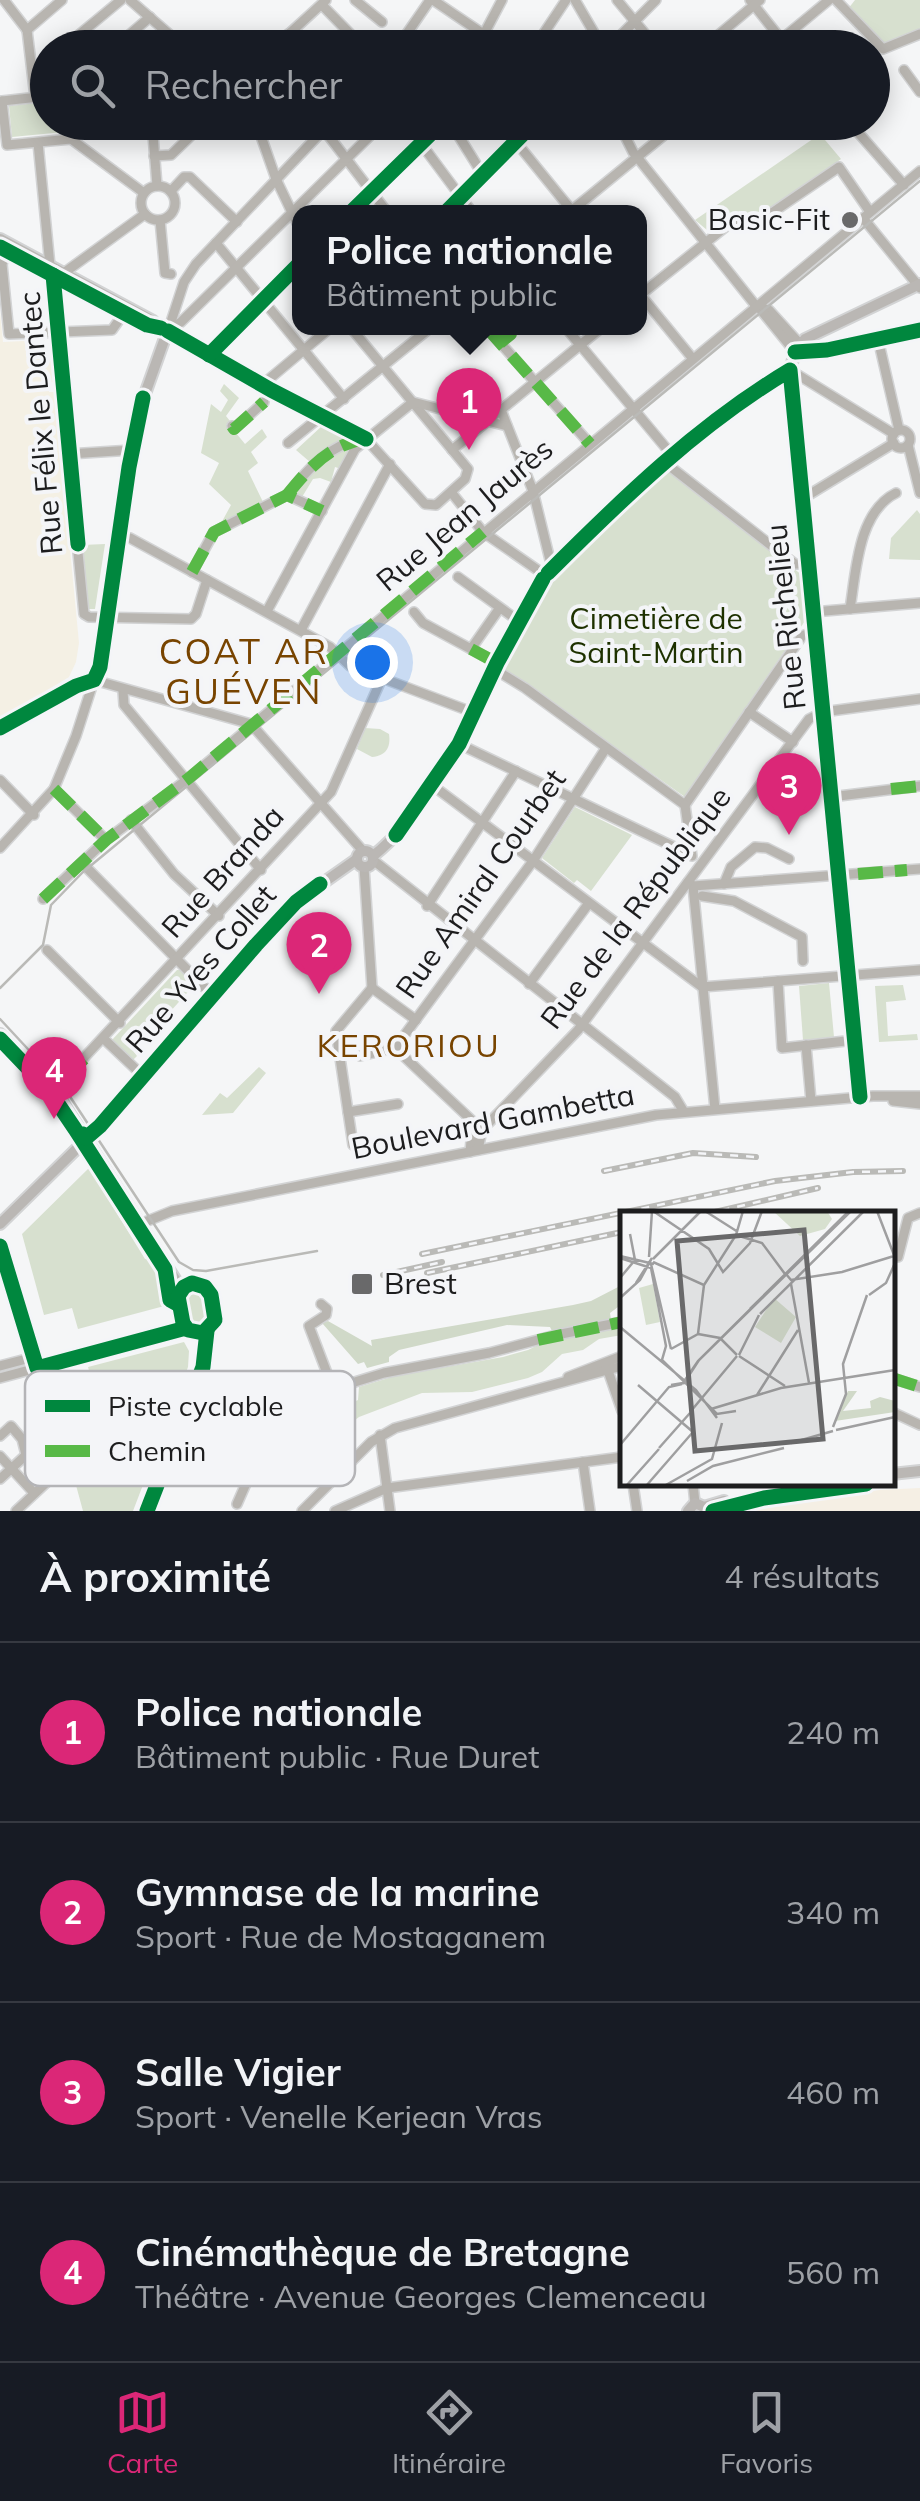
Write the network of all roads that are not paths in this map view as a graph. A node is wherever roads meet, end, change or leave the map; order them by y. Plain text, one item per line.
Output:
1 (4, 0) edge
2 (62, 0) edge
3 (121, 0) edge
4 (130, 0) edge
5 (355, 0) edge
6 (432, 0) edge
7 (502, 0) edge
8 (566, 0) edge
9 (575, 0) edge
10 (618, 0) edge
11 (656, 0) edge
12 (833, 0) edge
13 (755, 2) edge
14 (324, 3) edge
15 (150, 17) junction
16 (382, 22) dead end
17 (635, 22) junction
18 (27, 30) junction
19 (85, 30) edge
20 (135, 30) edge
21 (165, 30) edge
22 (294, 30) edge
23 (348, 30) edge
24 (410, 30) edge
25 (481, 30) edge
26 (485, 30) edge
27 (546, 30) edge
28 (594, 30) edge
29 (626, 30) edge
30 (642, 30) edge
31 (723, 30) edge
32 (775, 30) edge
33 (800, 30) edge
34 (864, 30) edge
35 (920, 34) edge
36 (890, 46) edge
37 (30, 51) edge
38 (904, 70) dead end
39 (920, 92) edge
40 (30, 97) edge
41 (1, 100) edge
42 (70, 140) joint
43 (153, 140) edge
44 (186, 140) edge
45 (262, 140) edge
46 (311, 140) edge
47 (333, 140) edge
48 (366, 140) edge
49 (417, 140) edge
50 (425, 140) edge
51 (459, 140) edge
52 (625, 140) edge
53 (658, 140) edge
54 (865, 140) edge
55 (38, 142) junction
56 (516, 142) joint
57 (420, 144) junction
58 (3, 148) edge
59 (154, 156) junction
60 (638, 157) junction
61 (346, 160) junction
62 (920, 171) edge
63 (484, 174) junction
64 (276, 179) junction
65 (904, 185) junction
66 (156, 186) junction
67 (171, 192) junction
68 (371, 192) junction
69 (144, 193) junction
70 (460, 198) junction
71 (301, 205) edge
72 (359, 205) edge
73 (381, 205) edge
74 (453, 205) edge
75 (466, 205) edge
76 (566, 205) edge
77 (580, 205) edge
78 (145, 214) junction
79 (292, 214) joint
80 (866, 215) junction
81 (160, 220) junction
82 (237, 222) junction
83 (705, 241) junction
84 (216, 243) junction
85 (4, 246) edge
86 (237, 268) junction
87 (292, 271) edge
88 (56, 272) junction
89 (171, 274) dead end
90 (919, 286) edge
91 (647, 288) edge
92 (264, 300) junction
93 (647, 304) edge
94 (758, 308) junction
95 (124, 313) junction
96 (920, 330) edge
97 (165, 331) junction
98 (57, 333) junction
99 (322, 335) edge
100 (357, 335) edge
101 (421, 335) edge
102 (493, 335) edge
103 (572, 335) edge
104 (591, 335) edge
105 (878, 339) junction
106 (580, 344) junction
107 (797, 348) junction
108 (304, 350) junction
109 (209, 355) junction
110 (693, 358) junction
111 (382, 366) junction
112 (790, 370) junction
113 (535, 382) junction
114 (262, 385) junction
115 (344, 400) junction
116 (264, 402) dead end
117 (413, 402) junction
118 (633, 408) junction
119 (501, 410) junction
120 (322, 417) junction
121 (488, 420) junction
122 (232, 426) dead end
123 (507, 426) junction
124 (920, 426) edge
125 (902, 438) junction
126 (366, 439) junction
127 (288, 443) dead end
128 (590, 444) junction
129 (132, 450) junction
130 (452, 450) junction
131 (920, 450) edge
132 (69, 454) junction
133 (667, 457) junction
134 (390, 464) junction
135 (533, 491) junction
136 (450, 492) junction
137 (896, 493) dead end
138 (920, 493) edge
139 (287, 496) junction
140 (802, 499) junction
141 (322, 511) junction
142 (484, 532) junction
143 (118, 537) junction
144 (808, 564) junction
145 (192, 572) junction
146 (546, 573) junction
147 (458, 577) dead end
148 (207, 580) junction
149 (920, 602) edge
150 (499, 609) junction
151 (850, 609) junction
152 (267, 611) junction
153 (414, 612) dead end
154 (813, 612) junction
155 (108, 616) junction
156 (520, 622) junction
157 (301, 630) junction
158 (815, 631) junction
159 (471, 649) junction
160 (337, 654) junction
161 (496, 666) junction
162 (382, 678) junction
163 (94, 680) junction
164 (123, 691) junction
165 (920, 699) edge
166 (472, 712) junction
167 (749, 712) junction
168 (823, 712) junction
169 (251, 724) junction
170 (0, 728) edge
171 (793, 742) junction
172 (459, 744) junction
173 (606, 748) junction
174 (516, 771) junction
175 (0, 780) edge
176 (185, 780) junction
177 (432, 785) junction
178 (920, 786) edge
179 (54, 788) junction
180 (831, 797) junction
181 (573, 798) junction
182 (320, 804) junction
183 (685, 805) junction
184 (34, 815) junction
185 (131, 820) junction
186 (484, 821) junction
187 (106, 840) junction
188 (0, 848) edge
189 (689, 854) junction
190 (365, 859) junction
191 (790, 859) dead end
192 (532, 861) junction
193 (701, 864) junction
194 (86, 867) dead end
195 (920, 869) edge
196 (260, 870) junction
197 (839, 875) junction
198 (691, 884) junction
199 (724, 884) junction
200 (702, 896) dead end
201 (43, 899) dead end
202 (589, 902) junction
203 (428, 906) junction
204 (218, 916) junction
205 (475, 942) junction
206 (642, 944) junction
207 (46, 950) dead end
208 (179, 959) junction
209 (803, 961) dead end
210 (920, 970) edge
211 (848, 975) junction
212 (778, 981) junction
213 (529, 984) junction
214 (702, 987) junction
215 (372, 988) junction
216 (213, 996) junction
217 (416, 1020) junction
218 (120, 1022) junction
219 (582, 1025) junction
220 (0, 1034) edge
221 (104, 1038) junction
222 (854, 1040) junction
223 (806, 1046) junction
224 (396, 1048) junction
225 (350, 1057) junction
226 (68, 1076) dead end
227 (143, 1076) junction
228 (860, 1097) junction
229 (920, 1097) edge
230 (812, 1102) junction
231 (398, 1104) dead end
232 (715, 1109) junction
233 (348, 1112) junction
234 (684, 1112) junction
235 (482, 1130) junction
236 (86, 1138) junction
237 (353, 1146) dead end
238 (474, 1151) junction
239 (920, 1214) edge
240 (140, 1224) junction
241 (0, 1230) edge
242 (0, 1246) edge
243 (895, 1256) edge
244 (182, 1290) junction
245 (321, 1304) dead end
246 (620, 1322) edge
247 (189, 1330) junction
248 (207, 1331) junction
249 (620, 1357) edge
250 (38, 1363) junction
251 (0, 1366) edge
252 (620, 1366) edge
253 (604, 1369) junction
254 (40, 1371) edge
255 (200, 1371) edge
256 (202, 1371) edge
257 (326, 1371) edge
258 (620, 1373) edge
259 (0, 1378) edge
260 (895, 1379) edge
261 (355, 1382) edge
262 (920, 1386) edge
263 (615, 1389) junction
264 (620, 1400) edge
265 (895, 1413) edge
266 (920, 1424) edge
267 (380, 1435) junction
268 (0, 1436) edge
269 (25, 1450) edge
270 (25, 1455) edge
271 (0, 1456) edge
272 (620, 1457) edge
273 (355, 1459) edge
274 (583, 1462) junction
275 (12, 1468) junction
276 (920, 1474) edge
277 (895, 1477) edge
278 (0, 1479) edge
279 (25, 1483) edge
280 (28, 1486) edge
281 (42, 1486) edge
282 (157, 1486) edge
283 (245, 1486) edge
284 (328, 1486) edge
285 (633, 1486) edge
286 (807, 1486) edge
287 (852, 1486) edge
288 (388, 1488) junction
289 (34, 1493) junction
290 (237, 1504) dead end
291 (697, 1509) edge
292 (16, 1511) edge
293 (147, 1511) edge
294 (302, 1511) edge
295 (335, 1511) edge
296 (390, 1511) edge
297 (590, 1511) edge
298 (637, 1511) edge

1 - 18 street
2 - 18 street
3 - 19 street
4 - 15 street
5 - 16 street
6 - 24 street
6 - 25 street
7 - 26 street
8 - 27 street
9 - 28 street
10 - 17 street
11 - 17 street
12 - 33 street
12 - 34 street
13 - 31 street
13 - 32 street
14 - 22 street
14 - 23 street
15 - 20 street
15 - 21 street
17 - 29 street
17 - 30 street
18 - 37 street
35 - 36 street
38 - 39 street
40 - 41 street
41 - 58 street
42 - 55 street
42 - 69 street
43 - 59 street
44 - 59 street
45 - 64 street
46 - 64 street
47 - 61 street
48 - 61 street
49 - 57 street
50 - 57 street
51 - 63 street
52 - 60 street
53 - 60 street
54 - 65 street
55 - 58 street
55 - 88 street, Rue Félix le Dantec
56 - 63 street
56 - 76 street
57 - 68 street
57 - 70 street
59 - 66 street
60 - 77 street
60 - 83 street
61 - 68 street
61 - 71 street
62 - 65 street, Rue Jean Jaurès
63 - 70 street
64 - 79 street
64 - 82 street
65 - 80 street, Rue Jean Jaurès
66 - 67 street
66 - 69 street
67 - 81 street
67 - 82 street
68 - 72 street
68 - 73 street
69 - 78 street
70 - 74 street
70 - 75 street
78 - 81 street
78 - 88 street
79 - 86 street
80 - 83 street
80 - 90 street
80 - 94 street, Rue Jean Jaurès
81 - 89 street
82 - 84 street
83 - 91 street
83 - 94 street
84 - 86 street
84 - 97 street
85 - 88 main road
85 - 98 street
86 - 92 street
86 - 97 street
87 - 92 street
88 - 95 main road
88 - 97 main road
88 - 98 street, Rue Félix le Dantec
90 - 107 main road
92 - 108 street
92 - 109 street
93 - 110 street
94 - 107 street
94 - 110 street, Rue Jean Jaurès
95 - 97 main road
95 - 98 street
96 - 105 street
97 - 109 street
97 - 129 main road
98 - 132 street, Rue Félix le Dantec
99 - 108 street
100 - 111 street
101 - 111 street
102 - 113 street
103 - 106 street
104 - 106 street
105 - 107 street
105 - 125 street
106 - 113 street
106 - 118 street
107 - 112 main road
108 - 114 street
108 - 115 street
109 - 114 street
110 - 118 street, Rue Jean Jaurès
111 - 115 street
111 - 117 street
112 - 125 street
112 - 133 main road
112 - 140 street, Rue Richelieu
113 - 119 street
113 - 128 street
114 - 120 street
115 - 120 street
116 - 122 street
117 - 121 street
117 - 126 street
117 - 130 street
118 - 128 street, Rue Jean Jaurès
118 - 133 street
119 - 121 street
119 - 123 street
120 - 126 street
120 - 127 street
121 - 123 street
121 - 130 street
123 - 135 street
124 - 125 street
125 - 131 street
125 - 138 street
125 - 140 street
126 - 134 street
126 - 139 street
126 - 141 street
128 - 135 street, Rue Jean Jaurès
129 - 132 street
129 - 143 main road
130 - 136 street
132 - 155 street, Rue Félix le Dantec
133 - 144 street
133 - 146 main road
134 - 136 street
134 - 157 street
135 - 142 street, Rue Jean Jaurès
135 - 146 street
136 - 142 street
137 - 151 street
139 - 141 street
139 - 145 street
140 - 144 street, Rue Richelieu
141 - 152 street
142 - 146 street
142 - 160 street, Rue Jean Jaurès
143 - 145 street
143 - 155 main road
144 - 154 street, Rue Richelieu
145 - 148 street
146 - 156 main road
147 - 150 street
148 - 152 street
148 - 155 street
149 - 151 street
150 - 156 street
150 - 159 street
151 - 154 street
152 - 157 street
153 - 159 street
154 - 158 street, Rue Richelieu
155 - 163 main road
156 - 161 main road
157 - 160 street
158 - 167 street
158 - 168 street, Rue Richelieu
159 - 161 street
160 - 162 street
160 - 169 street, Rue Jean Jaurès
161 - 166 main road
161 - 173 street
162 - 166 street
162 - 182 street, Rue Branda
163 - 164 street
163 - 170 main road
163 - 179 street
164 - 169 street
164 - 176 street
165 - 168 street
166 - 172 main road
167 - 171 street
167 - 183 street
168 - 171 street, Rue de la République
168 - 180 street, Rue Richelieu
169 - 176 street, Rue Jean Jaurès
169 - 182 street
171 - 193 street, Rue de la République
172 - 174 street
172 - 177 main road
173 - 181 street, Rue Amiral Courbet
173 - 183 street
174 - 181 street
174 - 186 street
175 - 184 street
176 - 185 street, Rue Jean Jaurès
176 - 196 street
177 - 186 street
177 - 190 main road, Rue Yves Collet
178 - 180 street
179 - 184 street
179 - 187 street
180 - 197 street, Rue Richelieu
181 - 189 street
181 - 192 street, Rue Amiral Courbet
182 - 190 street
182 - 196 street, Rue Branda
183 - 189 street
184 - 188 street
185 - 187 street, Rue Jean Jaurès
185 - 204 street
186 - 192 street
186 - 203 street
187 - 201 street, Rue Jean Jaurès
189 - 193 street
190 - 203 street
190 - 215 street
190 - 216 main road, Rue Yves Collet
191 - 199 street
192 - 202 street
192 - 205 street, Rue Amiral Courbet
193 - 198 street, Rue de la République
194 - 208 street
195 - 197 street
196 - 204 street, Rue Branda
197 - 199 street
197 - 211 street, Rue Richelieu
198 - 199 street
198 - 206 street, Rue de la République
198 - 214 street
200 - 209 street
202 - 206 street
202 - 213 street
203 - 205 street
204 - 208 street, Rue Branda
205 - 213 street
205 - 217 street, Rue Amiral Courbet
206 - 214 street
206 - 219 street, Rue de la République
207 - 218 street
208 - 216 street
208 - 218 street, Rue Branda
210 - 211 street
211 - 212 street
211 - 222 street, Rue Richelieu
212 - 214 street
212 - 223 street
213 - 219 street
214 - 232 street
215 - 217 street
215 - 225 street
216 - 227 main road, Rue Yves Collet
217 - 224 street, Rue Amiral Courbet
218 - 221 street, Rue Branda
219 - 234 street
219 - 235 street, Rue de la République
220 - 236 main road
221 - 226 street, Rue Branda
221 - 227 street
222 - 223 street
222 - 228 street, Rue Richelieu
223 - 230 street
224 - 225 street
224 - 235 street
225 - 233 street
227 - 236 main road, Rue Yves Collet
228 - 229 street, Boulevard Gambetta
228 - 229 street, Boulevard Gambetta
228 - 230 street, Boulevard Gambetta
230 - 232 street, Boulevard Gambetta
231 - 233 street
232 - 234 street, Boulevard Gambetta
233 - 237 street
234 - 238 street, Boulevard Gambetta
235 - 238 street
236 - 240 main road
236 - 241 main road, Rue Yves Collet
238 - 240 street, Boulevard Gambetta
239 - 243 street
240 - 244 main road
242 - 250 street
244 - 247 main road
244 - 248 main road
245 - 257 street
246 - 261 street
247 - 248 main road
247 - 250 street
247 - 255 main road
248 - 256 main road
249 - 253 street
250 - 251 street
250 - 254 street
250 - 259 street
252 - 253 street
253 - 263 street
253 - 267 street
258 - 263 street
260 - 262 street
263 - 264 street
265 - 266 street
267 - 273 street
267 - 288 street
268 - 269 street
270 - 275 street
271 - 275 street
272 - 274 street
274 - 288 street
274 - 297 street
275 - 278 street
275 - 279 street
276 - 277 main road
280 - 289 street
281 - 289 street
282 - 293 main road
283 - 290 street
284 - 294 street
285 - 298 street
286 - 291 main road
287 - 291 main road
288 - 295 street
288 - 296 street
289 - 292 street

